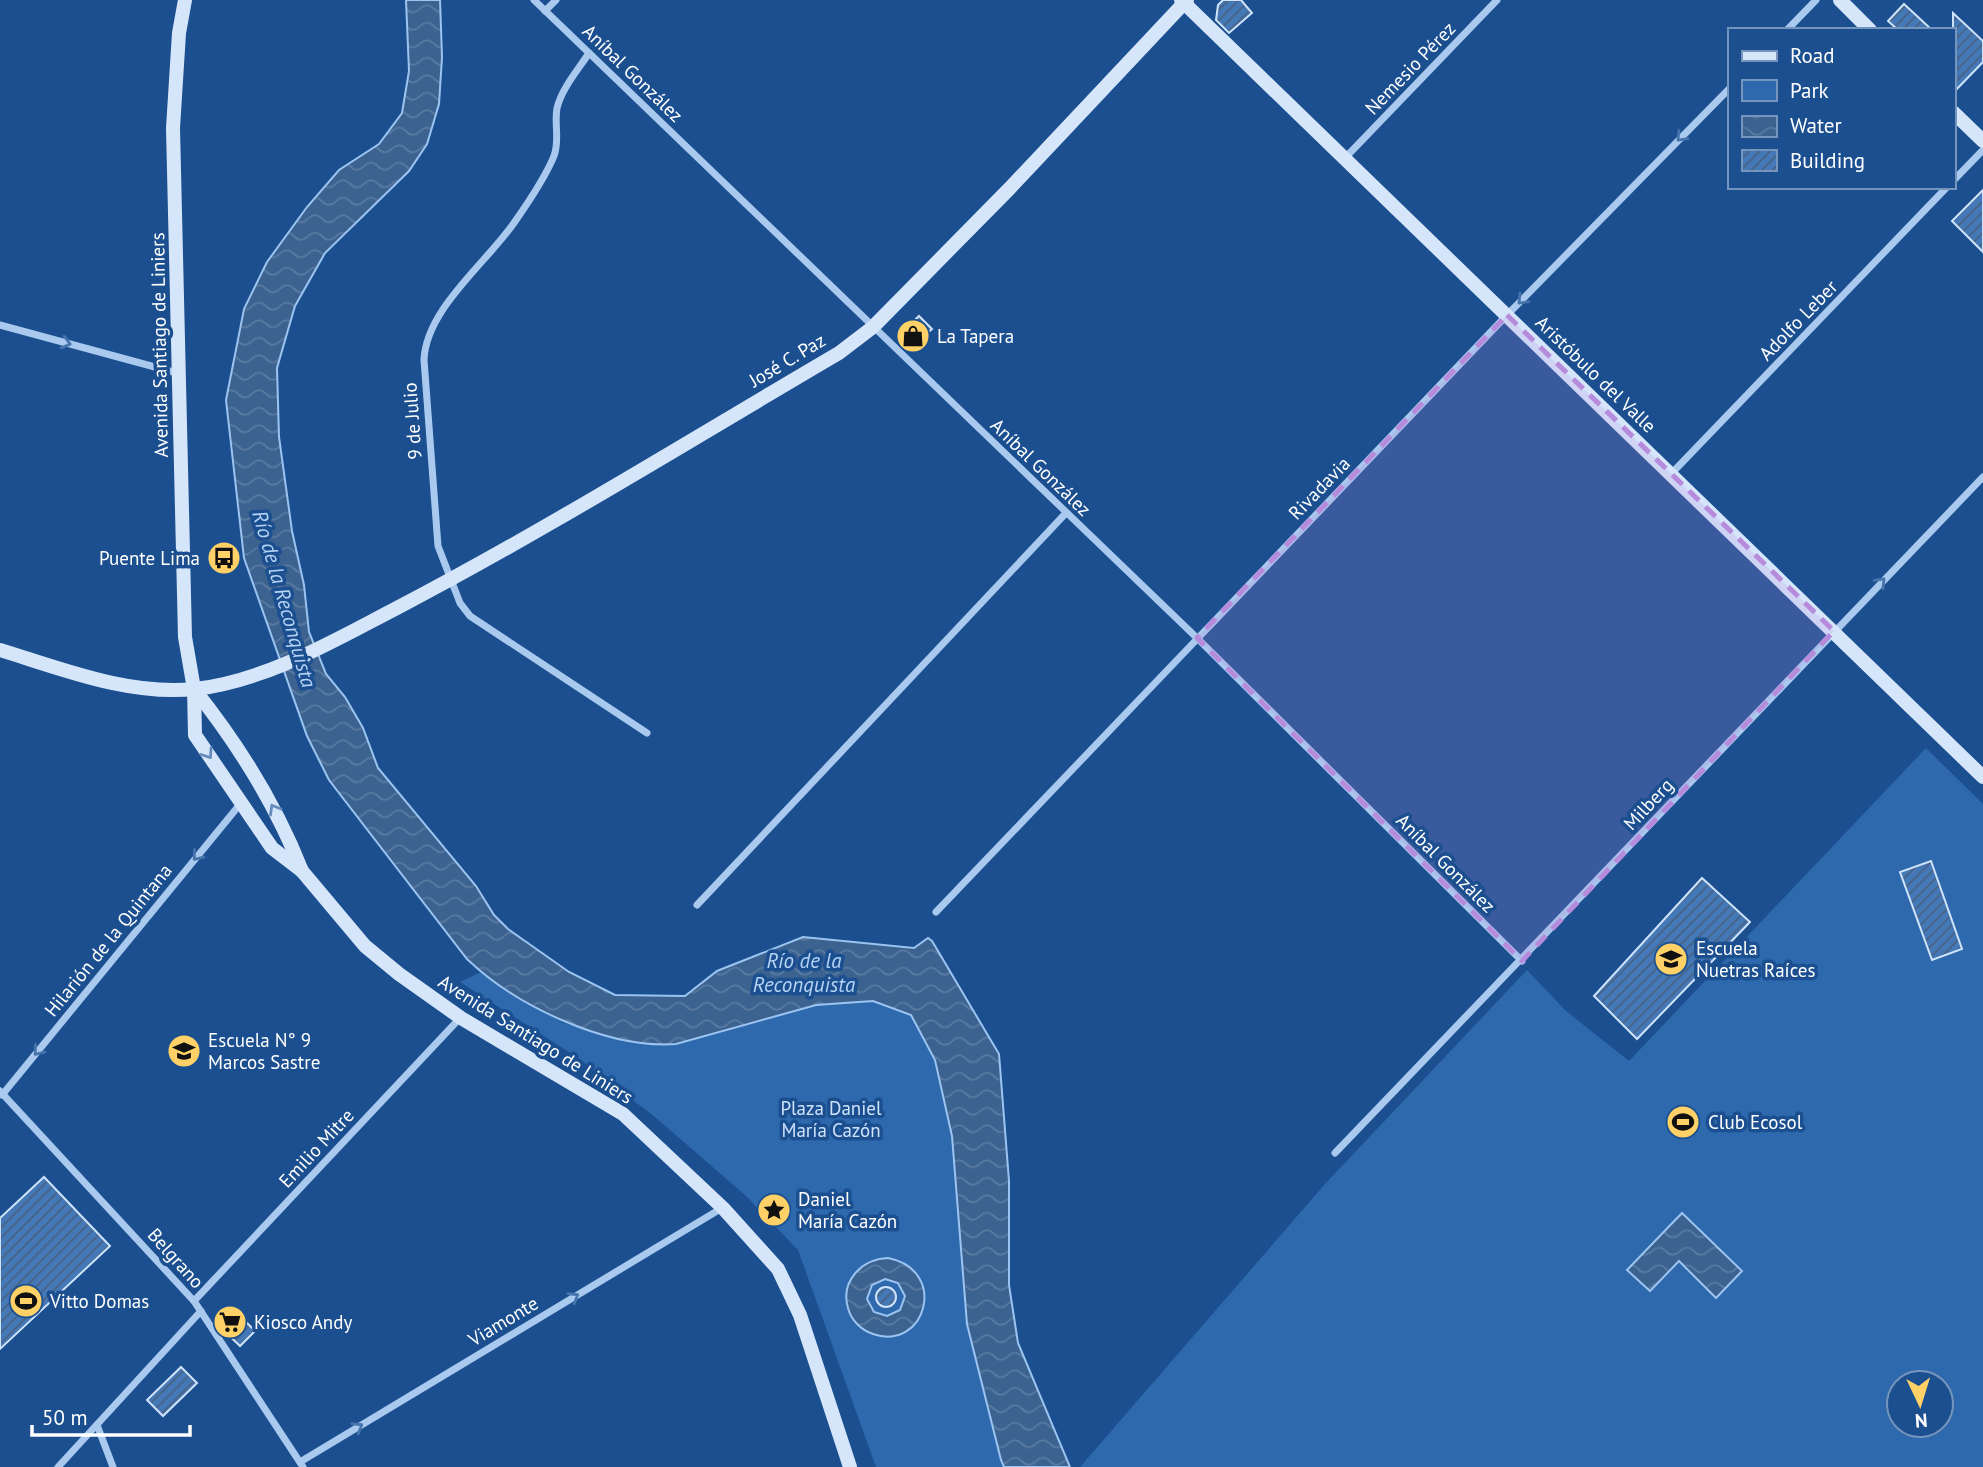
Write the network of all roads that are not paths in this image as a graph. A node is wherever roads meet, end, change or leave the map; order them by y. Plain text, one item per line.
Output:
1 (185, 0) edge
2 (534, 0) edge
3 (556, 0) edge
4 (1497, 0) edge
5 (1816, 0) edge
6 (1840, 0) edge
7 (1184, 1) edge
8 (545, 11) junction
9 (1789, 28) edge
10 (1868, 28) edge
11 (589, 53) junction
12 (1728, 90) edge
13 (1955, 114) edge
14 (1983, 141) edge
15 (1983, 150) edge
16 (1345, 158) junction
17 (1955, 179) edge
18 (1945, 189) edge
19 (1507, 315) junction
20 (0, 325) edge
21 (873, 327) junction
22 (177, 373) junction
23 (1671, 474) junction
24 (1983, 477) edge
25 (1066, 513) junction
26 (449, 581) junction
27 (1834, 631) junction
28 (1197, 638) junction
29 (0, 650) edge
30 (194, 689) junction
31 (647, 733) dead end
32 (1983, 777) edge
33 (241, 803) junction
34 (302, 871) junction
35 (697, 905) dead end
36 (936, 912) dead end
37 (1522, 961) junction
38 (461, 1018) junction
39 (1, 1094) edge
40 (1335, 1153) dead end
41 (723, 1208) junction
42 (194, 1301) junction
43 (201, 1311) junction
44 (97, 1425) junction
45 (301, 1464) edge
46 (58, 1467) edge
47 (113, 1467) edge
48 (850, 1467) edge

1 - 22 street, Avenida Santiago de Liniers
2 - 8 street, Aníbal González
3 - 8 street
4 - 16 street, Nemesio Pérez
5 - 9 street
6 - 10 street
7 - 16 street, Aristóbulo del Valle
7 - 21 street, José C. Paz
8 - 11 street, Aníbal González
11 - 21 street, Aníbal González
11 - 26 street, 9 de Julio
12 -> 19 street, Rivadavia
13 - 14 street
15 - 17 street
16 - 19 street, Aristóbulo del Valle
18 - 23 street, Adolfo Leber
19 - 23 street, Aristóbulo del Valle
19 - 28 street, Rivadavia
20 -> 22 street
21 - 25 street, Aníbal González
21 - 26 street, José C. Paz
22 - 30 street, Avenida Santiago de Liniers
23 - 27 street, Aristóbulo del Valle
27 -> 24 street, Milberg
25 - 28 street, Aníbal González
25 - 35 street
26 - 30 street, José C. Paz
26 - 31 street, 9 de Julio
27 - 32 street, Aristóbulo del Valle
27 - 37 street, Milberg
28 - 36 street, Rivadavia
28 - 37 street, Aníbal González
29 - 30 street
30 -> 33 street, Avenida Santiago de Liniers
34 -> 30 street, Avenida Santiago de Liniers
33 - 34 street, Avenida Santiago de Liniers
33 -> 39 street, Hilarión de la Quintana
34 - 38 street, Avenida Santiago de Liniers
37 - 40 street, Milberg
38 - 41 street, Avenida Santiago de Liniers
38 - 42 street, Emilio Mitre
39 - 42 street, Belgrano
45 -> 41 street, Viamonte
41 - 48 street, Avenida Santiago de Liniers
42 - 43 street, Belgrano
43 - 44 street
43 - 45 street, Belgrano
44 - 46 street
44 - 47 street

